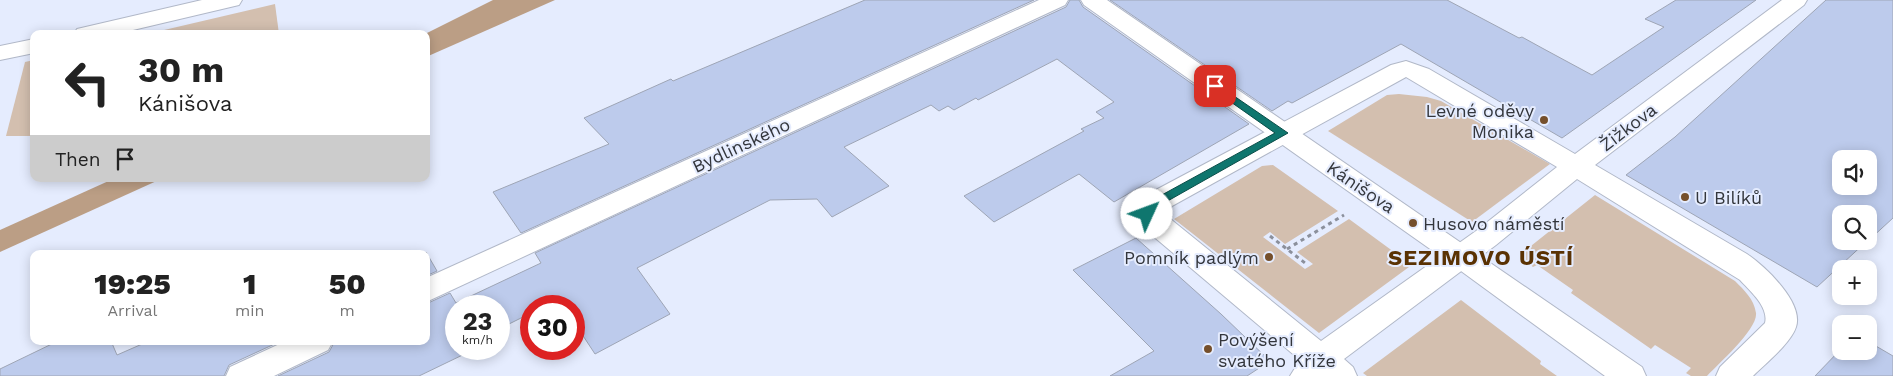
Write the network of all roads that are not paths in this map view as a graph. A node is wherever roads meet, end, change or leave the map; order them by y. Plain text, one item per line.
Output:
1 (231, 0) edge
2 (1057, 0) edge
3 (1092, 0) edge
4 (1796, 0) edge
5 (102, 30) edge
6 (30, 47) edge
7 (0, 53) edge
8 (1282, 133) junction
9 (1576, 166) junction
10 (1460, 255) junction
11 (430, 289) edge
12 (308, 345) edge
13 (1322, 370) edge
14 (242, 376) edge
15 (1630, 376) edge
16 (1732, 376) edge

1 - 5 street
2 - 11 street, Bydlinského
3 - 8 street, Kánišova
4 - 9 street, Žižkova
6 - 7 street
8 - 9 street
8 - 10 street, Kánišova
8 - 13 street
9 - 10 street, Žižkova
9 - 16 street
10 - 13 street, Žižkova
10 - 15 street, Kánišova
12 - 14 street

